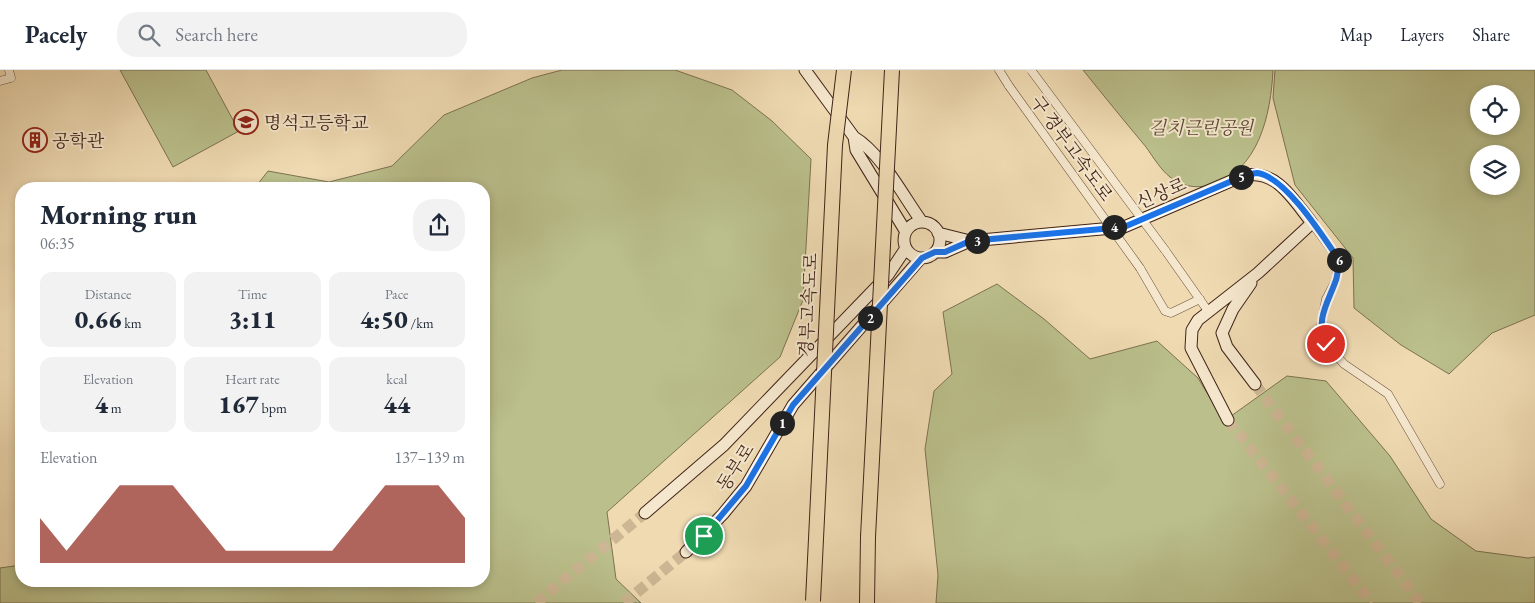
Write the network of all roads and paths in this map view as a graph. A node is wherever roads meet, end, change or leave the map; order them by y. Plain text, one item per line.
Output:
1 (9, 70) edge
2 (805, 70) edge
3 (844, 70) edge
4 (892, 70) edge
5 (999, 70) edge
6 (1032, 70) edge
7 (0, 81) edge
8 (854, 137) junction
9 (922, 222) junction
10 (1312, 223) junction
11 (906, 232) junction
12 (938, 233) junction
13 (970, 241) junction
14 (906, 248) junction
15 (935, 252) junction
16 (922, 258) junction
17 (1258, 273) junction
18 (1200, 299) junction
19 (1208, 311) junction
20 (1255, 384) tunnel mouth
21 (1228, 420) tunnel mouth
22 (1440, 484) dead end
23 (645, 513) tunnel mouth
24 (686, 552) tunnel mouth
25 (813, 602) edge
26 (867, 603) edge

1 - 7 street
2 - 8 main road
3 - 25 highway, 경부고속도로, bridge
4 - 26 highway, bridge
5 - 18 street, 구 경부고속도로, bridge
6 - 18 street, 구 경부고속도로, bridge
8 - 9 main road
8 - 11 main road
9 - 11 main road
9 - 12 main road
10 - 13 main road, 신상로
10 - 17 main road
10 - 22 street, 신상로
11 - 14 main road
12 - 13 main road
12 - 15 main road
13 - 15 main road
14 - 16 main road
14 - 23 main road, 동부로
15 - 16 main road
16 - 24 main road, 동부로
17 - 19 main road
17 - 20 main road
18 - 19 street, 구 경부고속도로
19 - 21 main road

